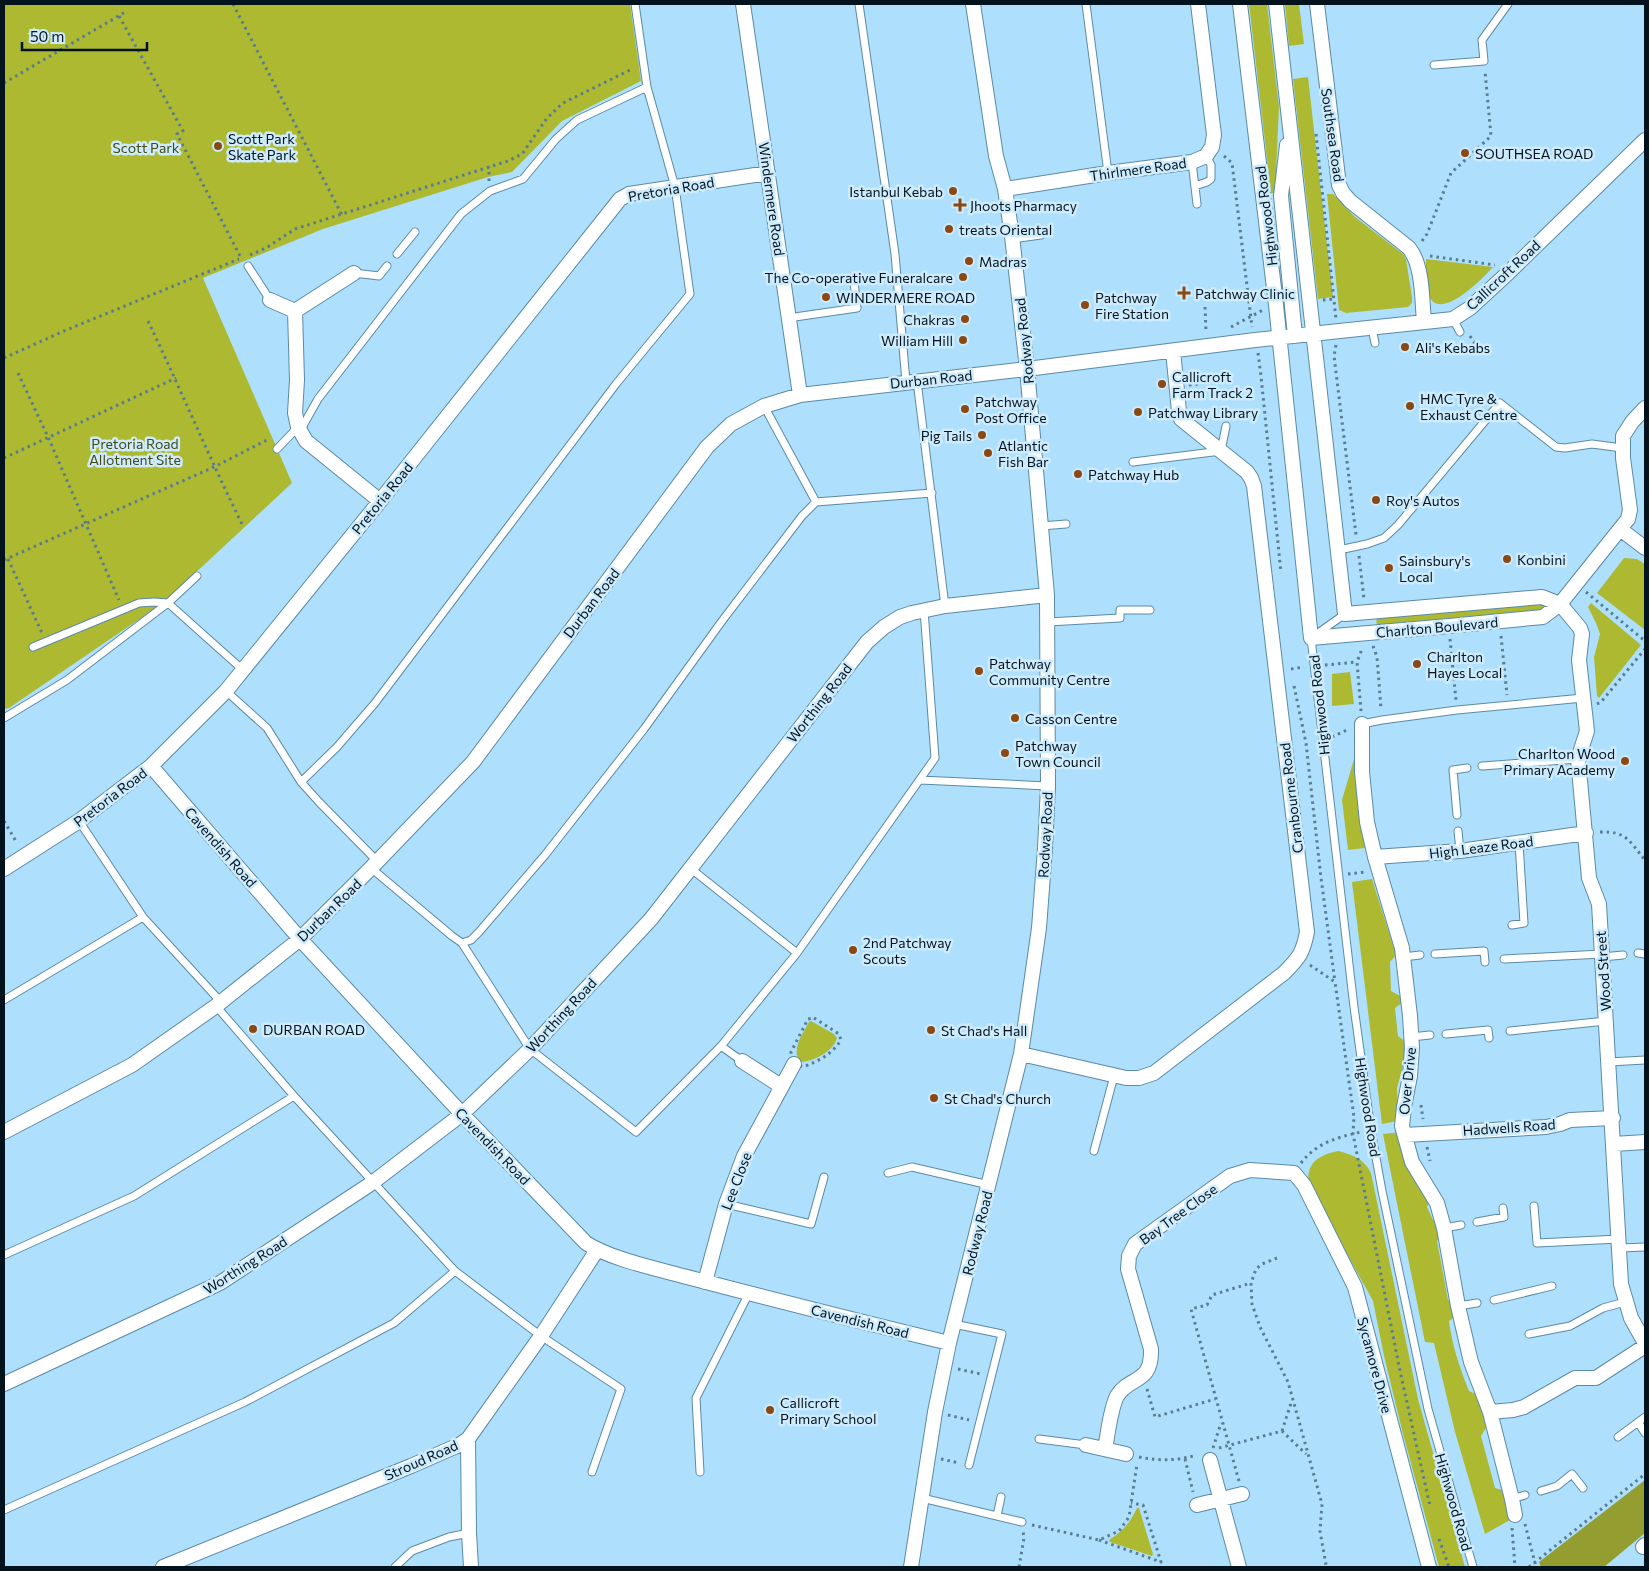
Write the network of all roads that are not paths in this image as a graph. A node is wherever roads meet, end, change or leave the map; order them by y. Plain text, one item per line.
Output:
1 (635, 4) edge
2 (743, 4) edge
3 (859, 4) edge
4 (973, 4) edge
5 (1086, 4) edge
6 (1198, 4) edge
7 (1240, 4) edge
8 (1276, 4) edge
9 (1317, 4) edge
10 (1508, 4) edge
11 (1434, 65) dead end
12 (647, 87) junction
13 (1289, 119) junction
14 (1645, 140) edge
15 (1209, 152) junction
16 (1192, 162) junction
17 (768, 173) junction
18 (1108, 173) junction
19 (1195, 186) junction
20 (675, 187) junction
21 (1005, 189) junction
22 (1197, 204) dead end
23 (415, 232) dead end
24 (1041, 235) dead end
25 (1012, 239) junction
26 (397, 254) dead end
27 (248, 266) dead end
28 (387, 266) dead end
29 (354, 273) joint
30 (854, 282) dead end
31 (270, 300) joint
32 (295, 310) junction
33 (788, 318) junction
34 (1453, 319) junction
35 (1424, 322) junction
36 (1372, 328) junction
37 (1460, 332) dead end
38 (1314, 334) junction
39 (1295, 336) junction
40 (1279, 338) junction
41 (1374, 342) dead end
42 (1173, 352) junction
43 (1027, 369) junction
44 (912, 382) junction
45 (800, 395) junction
46 (764, 406) junction
47 (1645, 408) edge
48 (1226, 426) dead end
49 (299, 429) junction
50 (1622, 448) junction
51 (277, 449) dead end
52 (1221, 451) junction
53 (1133, 462) dead end
54 (932, 493) junction
55 (380, 501) junction
56 (816, 502) junction
57 (1066, 524) dead end
58 (1041, 526) junction
59 (1620, 529) junction
60 (1645, 548) edge
61 (1338, 550) junction
62 (197, 576) dead end
63 (1047, 595) junction
64 (168, 603) junction
65 (1560, 604) junction
66 (945, 606) junction
67 (924, 610) junction
68 (1150, 610) dead end
69 (1346, 614) junction
70 (1048, 622) junction
71 (1311, 638) junction
72 (33, 647) dead end
73 (243, 670) junction
74 (226, 691) junction
75 (1584, 703) junction
76 (4, 718) edge
77 (1362, 724) joint
78 (1578, 760) junction
79 (151, 766) junction
80 (1482, 766) dead end
81 (1466, 768) dead end
82 (920, 780) junction
83 (301, 782) junction
84 (1048, 786) junction
85 (1457, 815) dead end
86 (79, 821) junction
87 (1458, 831) dead end
88 (1586, 833) junction
89 (1519, 843) junction
90 (1460, 851) junction
91 (1375, 858) junction
92 (375, 865) junction
93 (690, 868) junction
94 (4, 869) edge
95 (143, 917) junction
96 (1512, 925) dead end
97 (300, 939) junction
98 (462, 944) junction
99 (797, 954) junction
100 (1435, 954) dead end
101 (1602, 955) junction
102 (1623, 955) dead end
103 (1420, 956) dead end
104 (1403, 957) junction
105 (1504, 959) dead end
106 (1485, 962) dead end
107 (4, 1000) edge
108 (219, 1004) junction
109 (1606, 1021) junction
110 (1510, 1031) dead end
111 (1446, 1034) dead end
112 (1430, 1035) dead end
113 (1411, 1037) junction
114 (1489, 1038) dead end
115 (721, 1046) junction
116 (530, 1049) junction
117 (1021, 1054) junction
118 (1645, 1060) edge
119 (742, 1061) joint
120 (1609, 1062) junction
121 (794, 1064) road end
122 (1114, 1076) junction
123 (781, 1086) junction
124 (294, 1096) junction
125 (462, 1114) junction
126 (1613, 1118) junction
127 (4, 1132) edge
128 (1406, 1135) junction
129 (1645, 1142) edge
130 (1614, 1144) junction
131 (1094, 1151) dead end
132 (888, 1173) dead end
133 (1294, 1173) joint
134 (824, 1176) dead end
135 (372, 1183) junction
136 (989, 1185) junction
137 (726, 1204) junction
138 (1534, 1206) dead end
139 (1503, 1208) dead end
140 (1477, 1222) dead end
141 (1461, 1225) dead end
142 (1444, 1228) junction
143 (1620, 1244) junction
144 (1645, 1247) edge
145 (597, 1250) junction
146 (4, 1255) edge
147 (454, 1271) junction
148 (705, 1282) junction
149 (1552, 1286) dead end
150 (748, 1293) junction
151 (1494, 1300) dead end
152 (1625, 1302) junction
153 (1477, 1303) dead end
154 (1458, 1306) junction
155 (954, 1324) junction
156 (1529, 1334) dead end
157 (541, 1336) junction
158 (950, 1343) junction
159 (1645, 1344) edge
160 (4, 1384) edge
161 (1490, 1412) junction
162 (1645, 1417) edge
163 (1638, 1422) junction
164 (1645, 1433) edge
165 (1618, 1437) dead end
166 (468, 1439) junction
167 (1039, 1439) dead end
168 (1086, 1445) joint
169 (1105, 1449) junction
170 (1132, 1456) road end
171 (1207, 1457) road end
172 (969, 1465) road end
173 (592, 1472) dead end
174 (700, 1472) dead end
175 (1583, 1488) dead end
176 (1541, 1490) dead end
177 (1242, 1494) road end
178 (1001, 1497) dead end
179 (922, 1498) junction
180 (1220, 1500) junction
181 (1197, 1506) road end
182 (4, 1510) edge
183 (997, 1516) junction
184 (1515, 1516) road end
185 (1022, 1522) road end
186 (468, 1533) junction
187 (163, 1567) edge
188 (395, 1567) edge
189 (471, 1567) edge
190 (911, 1567) edge
191 (1239, 1567) edge
192 (1429, 1567) edge
193 (1473, 1567) edge

1 - 12 lane
2 - 17 street, Windermere Road
3 - 44 lane
4 - 21 street, Rodway Road
5 - 18 lane
6 - 15 street
7 - 40 street, Highwood Road
8 - 13 street, Highwood Road
9 - 35 street, Southsea Road
10 - 11 lane
12 - 20 lane
12 - 49 lane
13 - 38 street, Highwood Road
13 - 39 street, Highwood Road
14 - 34 street, Callicroft Road
15 - 16 street, Thirlmere Road
15 - 19 lane
16 - 18 street, Thirlmere Road
16 - 19 lane
17 - 20 street, Pretoria Road
17 - 33 street, Windermere Road
18 - 21 street, Thirlmere Road
19 - 22 lane
20 - 55 street, Pretoria Road
20 - 83 lane
21 - 25 street, Rodway Road
23 - 26 lane
24 - 25 lane
25 - 43 street, Rodway Road
27 - 31 lane
28 - 29 lane
29 - 32 street
30 - 33 lane
31 - 32 street
32 - 49 street
33 - 45 street, Windermere Road
34 - 35 street, Callicroft Road
34 - 37 lane
35 - 36 street, Callicroft Road
36 - 38 street, Callicroft Road
36 - 41 lane
38 - 39 street, Callicroft Road
38 - 61 street, Highwood Road
39 - 40 street, Durban Road
40 - 42 street, Durban Road
40 - 71 street, Highwood Road
42 - 43 street, Durban Road
42 - 52 street, Cranbourne Road
43 - 44 street, Durban Road
43 - 58 street, Rodway Road
44 - 45 street, Durban Road
44 - 54 lane
45 - 46 street, Durban Road
46 - 56 lane
46 - 92 street, Durban Road
47 - 50 street
48 - 52 lane
49 - 51 lane
49 - 55 street
50 - 59 street, Charlton Boulevard
50 - 61 lane
52 - 53 lane
52 - 122 street, Cranbourne Road
54 - 56 lane
54 - 66 lane
55 - 73 street, Pretoria Road
56 - 98 lane
57 - 58 lane
58 - 63 street, Rodway Road
59 - 60 street
59 - 65 street, Charlton Boulevard
61 - 69 street, Highwood Road
62 - 64 lane
63 - 66 street, Worthing Road
63 - 70 street, Rodway Road
64 - 72 lane
64 - 73 lane
64 - 76 lane
65 - 69 street, Charlton Boulevard
65 - 71 street, Charlton Boulevard
65 - 75 street, Wood Street
66 - 67 street, Worthing Road
67 - 82 lane
67 - 93 street, Worthing Road
68 - 70 lane
69 - 71 lane, Highwood Road
70 - 84 street, Rodway Road
71 - 193 lane, Highwood Road
73 - 74 street, Pretoria Road
74 - 79 street, Pretoria Road
74 - 83 lane
75 - 77 lane
75 - 78 street, Wood Street
77 - 91 street, Over Drive
78 - 80 lane
78 - 88 street, Wood Street
79 - 86 street, Pretoria Road
79 - 97 street, Cavendish Road
81 - 85 lane
82 - 84 lane
82 - 99 lane
83 - 92 lane
84 - 117 street, Rodway Road
86 - 94 street, Pretoria Road
86 - 95 lane
87 - 90 lane
88 - 89 street, High Leaze Road
88 - 101 street, Wood Street
89 - 90 street, High Leaze Road
89 - 96 lane
90 - 91 street, High Leaze Road
91 - 104 street, Over Drive
92 - 97 street, Durban Road
92 - 98 lane
93 - 99 lane
93 - 116 street, Worthing Road
95 - 107 lane
95 - 108 lane
97 - 108 street, Durban Road
97 - 125 street, Cavendish Road
98 - 116 lane
99 - 115 lane
100 - 106 lane
101 - 102 lane
101 - 105 lane
101 - 109 street, Wood Street
103 - 104 lane
104 - 113 street, Over Drive
108 - 124 lane
108 - 127 street, Durban Road
109 - 110 lane
109 - 120 street, Wood Street
111 - 114 lane
112 - 113 lane
113 - 128 street, Over Drive
115 - 116 lane
115 - 119 lane
116 - 125 street, Worthing Road
117 - 122 street, Cranbourne Road
117 - 136 street, Rodway Road
118 - 120 lane
119 - 123 street
120 - 126 street, Wood Street
121 - 123 street, Lee Close
122 - 131 lane
123 - 137 street, Lee Close
124 - 135 lane
124 - 146 lane
125 - 135 street, Worthing Road
125 - 145 street, Cavendish Road
126 - 128 street, Hadwells Road
126 - 130 street, Wood Street
128 - 142 street, Over Drive
129 - 130 street
130 - 143 street, Wood Street
132 - 136 lane
133 - 169 street, Bay Tree Close
133 - 192 street, Sycamore Drive
134 - 137 lane
135 - 147 lane
135 - 160 street, Worthing Road
136 - 155 street, Rodway Road
137 - 148 street, Lee Close
138 - 143 lane
139 - 140 lane
141 - 142 lane
142 - 154 street, Over Drive
143 - 144 lane
143 - 152 street, Wood Street
145 - 148 street, Cavendish Road
145 - 157 street, Stroud Road
147 - 157 lane
147 - 182 lane
148 - 150 street, Cavendish Road
149 - 151 lane
150 - 158 street, Cavendish Road
150 - 174 lane
152 - 156 lane
152 - 159 street, Wood Street
153 - 154 lane
154 - 161 street, Over Drive
155 - 158 street, Rodway Road
155 - 172 lane
157 - 166 street, Stroud Road
157 - 173 lane
158 - 179 street, Rodway Road
159 - 161 street
161 - 184 street, Over Drive
162 - 163 lane
163 - 164 lane
163 - 165 lane
166 - 186 street
166 - 187 street, Stroud Road
167 - 168 lane
168 - 169 street
169 - 170 street
171 - 180 street
175 - 176 lane
177 - 180 street
178 - 183 lane
179 - 183 lane
179 - 190 street, Rodway Road
180 - 181 street
180 - 191 street
183 - 185 lane
186 - 188 lane
186 - 189 street

